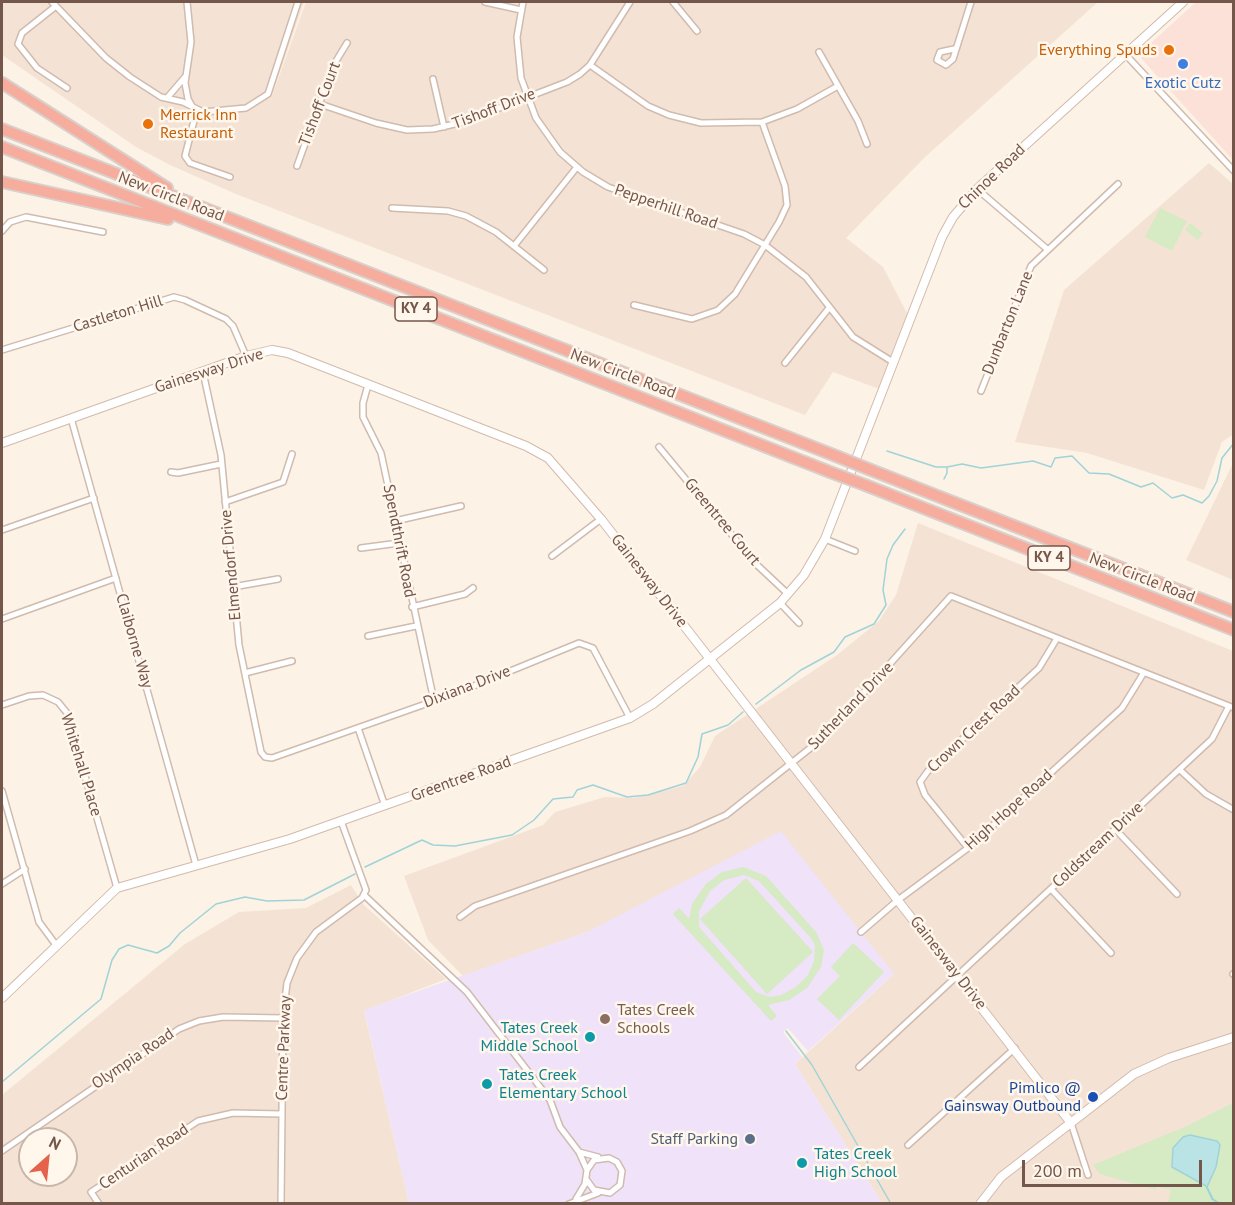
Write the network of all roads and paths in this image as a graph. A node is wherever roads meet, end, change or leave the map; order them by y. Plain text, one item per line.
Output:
1 (188, 2) edge
2 (298, 2) edge
3 (485, 2) edge
4 (523, 2) edge
5 (630, 2) edge
6 (673, 2) edge
7 (971, 2) edge
8 (1183, 2) edge
9 (54, 4) edge
10 (521, 10) junction
11 (697, 31) dead end
12 (347, 44) dead end
13 (954, 49) dead end
14 (819, 52) dead end
15 (1125, 54) junction
16 (590, 65) junction
17 (186, 76) junction
18 (433, 79) dead end
19 (2, 83) edge
20 (838, 86) junction
21 (67, 88) dead end
22 (526, 97) junction
23 (167, 98) junction
24 (320, 104) junction
25 (193, 106) junction
26 (762, 122) junction
27 (444, 127) junction
28 (2, 129) edge
29 (867, 144) dead end
30 (2, 147) edge
31 (297, 166) dead end
32 (577, 167) junction
33 (1233, 171) edge
34 (230, 177) dead end
35 (2, 182) edge
36 (1118, 184) dead end
37 (977, 189) junction
38 (392, 208) dead end
39 (235, 220) junction
40 (2, 231) edge
41 (103, 232) dead end
42 (765, 245) junction
43 (514, 246) junction
44 (1047, 249) junction
45 (311, 268) junction
46 (544, 270) dead end
47 (634, 305) dead end
48 (829, 308) junction
49 (2, 350) edge
50 (246, 356) junction
51 (893, 362) junction
52 (784, 363) dead end
53 (203, 372) junction
54 (368, 385) junction
55 (981, 391) dead end
56 (71, 418) junction
57 (2, 443) edge
58 (659, 447) dead end
59 (292, 454) dead end
60 (221, 464) junction
61 (171, 472) dead end
62 (851, 472) joint
63 (94, 498) junction
64 (225, 502) junction
65 (461, 506) dead end
66 (601, 519) junction
67 (395, 521) junction
68 (2, 531) edge
69 (825, 539) junction
70 (399, 543) junction
71 (361, 548) dead end
72 (855, 551) dead end
73 (552, 556) dead end
74 (117, 578) junction
75 (278, 579) dead end
76 (233, 587) junction
77 (473, 588) dead end
78 (788, 594) junction
79 (780, 603) junction
80 (412, 607) junction
81 (1233, 612) edge
82 (2, 619) edge
83 (799, 623) dead end
84 (416, 626) junction
85 (1233, 630) edge
86 (368, 636) dead end
87 (1056, 640) junction
88 (709, 659) junction
89 (292, 661) dead end
90 (245, 673) junction
91 (1143, 674) junction
92 (434, 701) junction
93 (2, 705) edge
94 (1231, 707) edge
95 (630, 718) junction
96 (358, 728) junction
97 (265, 757) joint
98 (792, 764) junction
99 (1180, 770) junction
100 (2, 791) edge
101 (385, 806) junction
102 (1233, 810) edge
103 (341, 821) junction
104 (1115, 829) junction
105 (968, 848) junction
106 (196, 865) junction
107 (25, 869) junction
108 (2, 884) edge
109 (117, 888) junction
110 (1051, 889) junction
111 (1177, 894) dead end
112 (364, 896) junction
113 (898, 900) junction
114 (460, 917) dead end
115 (861, 932) dead end
116 (56, 945) junction
117 (1111, 953) dead end
118 (958, 976) junction
119 (2, 998) edge
120 (282, 1018) junction
121 (1233, 1037) edge
122 (1015, 1048) junction
123 (859, 1067) dead end
124 (282, 1114) junction
125 (1071, 1123) junction
126 (908, 1145) dead end
127 (2, 1151) edge
128 (579, 1152) junction
129 (600, 1158) junction
130 (587, 1170) junction
131 (1088, 1175) dead end
132 (586, 1179) junction
133 (599, 1192) junction
134 (576, 1199) junction
135 (99, 1203) edge
136 (281, 1203) edge
137 (568, 1203) edge
138 (980, 1203) edge

1 - 17 street
2 - 25 street
3 - 10 street
4 - 10 street, Pepperhill Road
5 - 16 street, Tishoff Drive
6 - 11 street
7 - 13 street
8 - 15 street, Chinoe Road
9 - 21 street
9 - 23 street
10 - 22 street, Pepperhill Road
12 - 24 street, Tishoff Court
14 - 20 street
15 - 33 street
15 - 37 street, Chinoe Road
16 - 22 street, Tishoff Drive
16 - 26 street
17 - 23 street
17 - 25 street
18 - 27 street
19 - 39 highway
20 - 26 street
20 - 29 street
22 - 27 street, Tishoff Drive
22 - 32 street, Pepperhill Road
23 - 25 street
24 - 27 street, Tishoff Drive
24 - 31 street, Tishoff Court
25 - 34 street
26 - 42 street
28 - 39 highway, New Circle Road / KY 4
30 - 45 highway, New Circle Road / KY 4
32 - 42 street, Pepperhill Road
32 - 43 street
35 - 45 highway
36 - 44 street, Dunbarton Lane
37 - 44 street
37 - 51 street, Chinoe Road
38 - 43 street
39 - 81 highway, New Circle Road / KY 4, bridge
40 - 41 street
42 - 47 street
42 - 48 street, Pepperhill Road
43 - 46 street
44 - 55 street, Dunbarton Lane
45 - 85 highway, New Circle Road / KY 4, bridge
48 - 51 street, Pepperhill Road
48 - 52 street
49 - 50 street, Castleton Hill
50 - 53 street, Gainesway Drive
50 - 54 street, Gainesway Drive
51 - 62 street, Chinoe Road
53 - 56 street, Gainesway Drive
53 - 60 street, Elmendorf Drive
54 - 66 street, Gainesway Drive
54 - 67 street, Spendthrift Road
56 - 57 street, Gainesway Drive
56 - 63 street, Claiborne Way
58 - 78 street, Greentree Court
59 - 64 street
60 - 61 street
60 - 64 street, Elmendorf Drive
62 - 69 street, Greentree Road
63 - 68 street
63 - 74 street, Claiborne Way
64 - 76 street, Elmendorf Drive
65 - 67 street
66 - 73 street
66 - 88 street, Gainesway Drive
67 - 70 street, Spendthrift Road
69 - 72 street
69 - 78 street, Greentree Road
70 - 71 street
70 - 80 street, Spendthrift Road
74 - 82 street
74 - 106 street, Claiborne Way
75 - 76 street
76 - 90 street, Elmendorf Drive
77 - 80 street
78 - 79 street, Greentree Road
79 - 83 street
79 - 88 street, Greentree Road
80 - 84 street, Spendthrift Road
84 - 86 street
84 - 92 street, Spendthrift Road
87 - 91 street, Sutherland Drive
87 - 98 street, Sutherland Drive
87 - 105 street, Crown Crest Road
88 - 95 street, Greentree Road
88 - 98 street, Gainesway Drive
89 - 90 street
90 - 97 street, Elmendorf Drive
91 - 94 street, Sutherland Drive
91 - 105 street, High Hope Road
92 - 95 street, Dixiana Drive
92 - 96 street, Dixiana Drive
93 - 109 street, Whitehall Place
94 - 99 street, Coldstream Drive
95 - 101 street, Greentree Road
96 - 97 street, Dixiana Drive
96 - 101 street
98 - 113 street, Gainesway Drive
98 - 114 street, Sutherland Drive
99 - 102 street
99 - 104 street, Coldstream Drive
100 - 107 street
101 - 103 street, Greentree Road
103 - 106 street, Greentree Road
103 - 112 street
104 - 110 street, Coldstream Drive
104 - 111 street
105 - 113 street, High Hope Road
106 - 109 street, Greentree Road
107 - 108 street
107 - 116 street
109 - 116 street, Greentree Road
110 - 117 street
110 - 118 street, Coldstream Drive
112 - 120 street, Centre Parkway
112 - 128 street
113 - 115 street, High Hope Road
113 - 118 street, Gainesway Drive
116 - 119 street, Greentree Road
118 - 122 street, Gainesway Drive
118 - 123 street, Coldstream Drive
120 - 124 street, Centre Parkway
120 - 127 street, Olympia Road
121 - 125 street
122 - 125 street, Gainesway Drive
122 - 126 street
124 - 135 street, Centurian Road
124 - 136 street, Centre Parkway
125 - 131 street, Gainesway Drive
125 - 138 street
128 - 129 street
128 - 130 street
129 - 130 street
129 - 133 street
130 - 132 street
132 - 133 street
132 - 134 street
133 - 134 street
134 - 137 street

